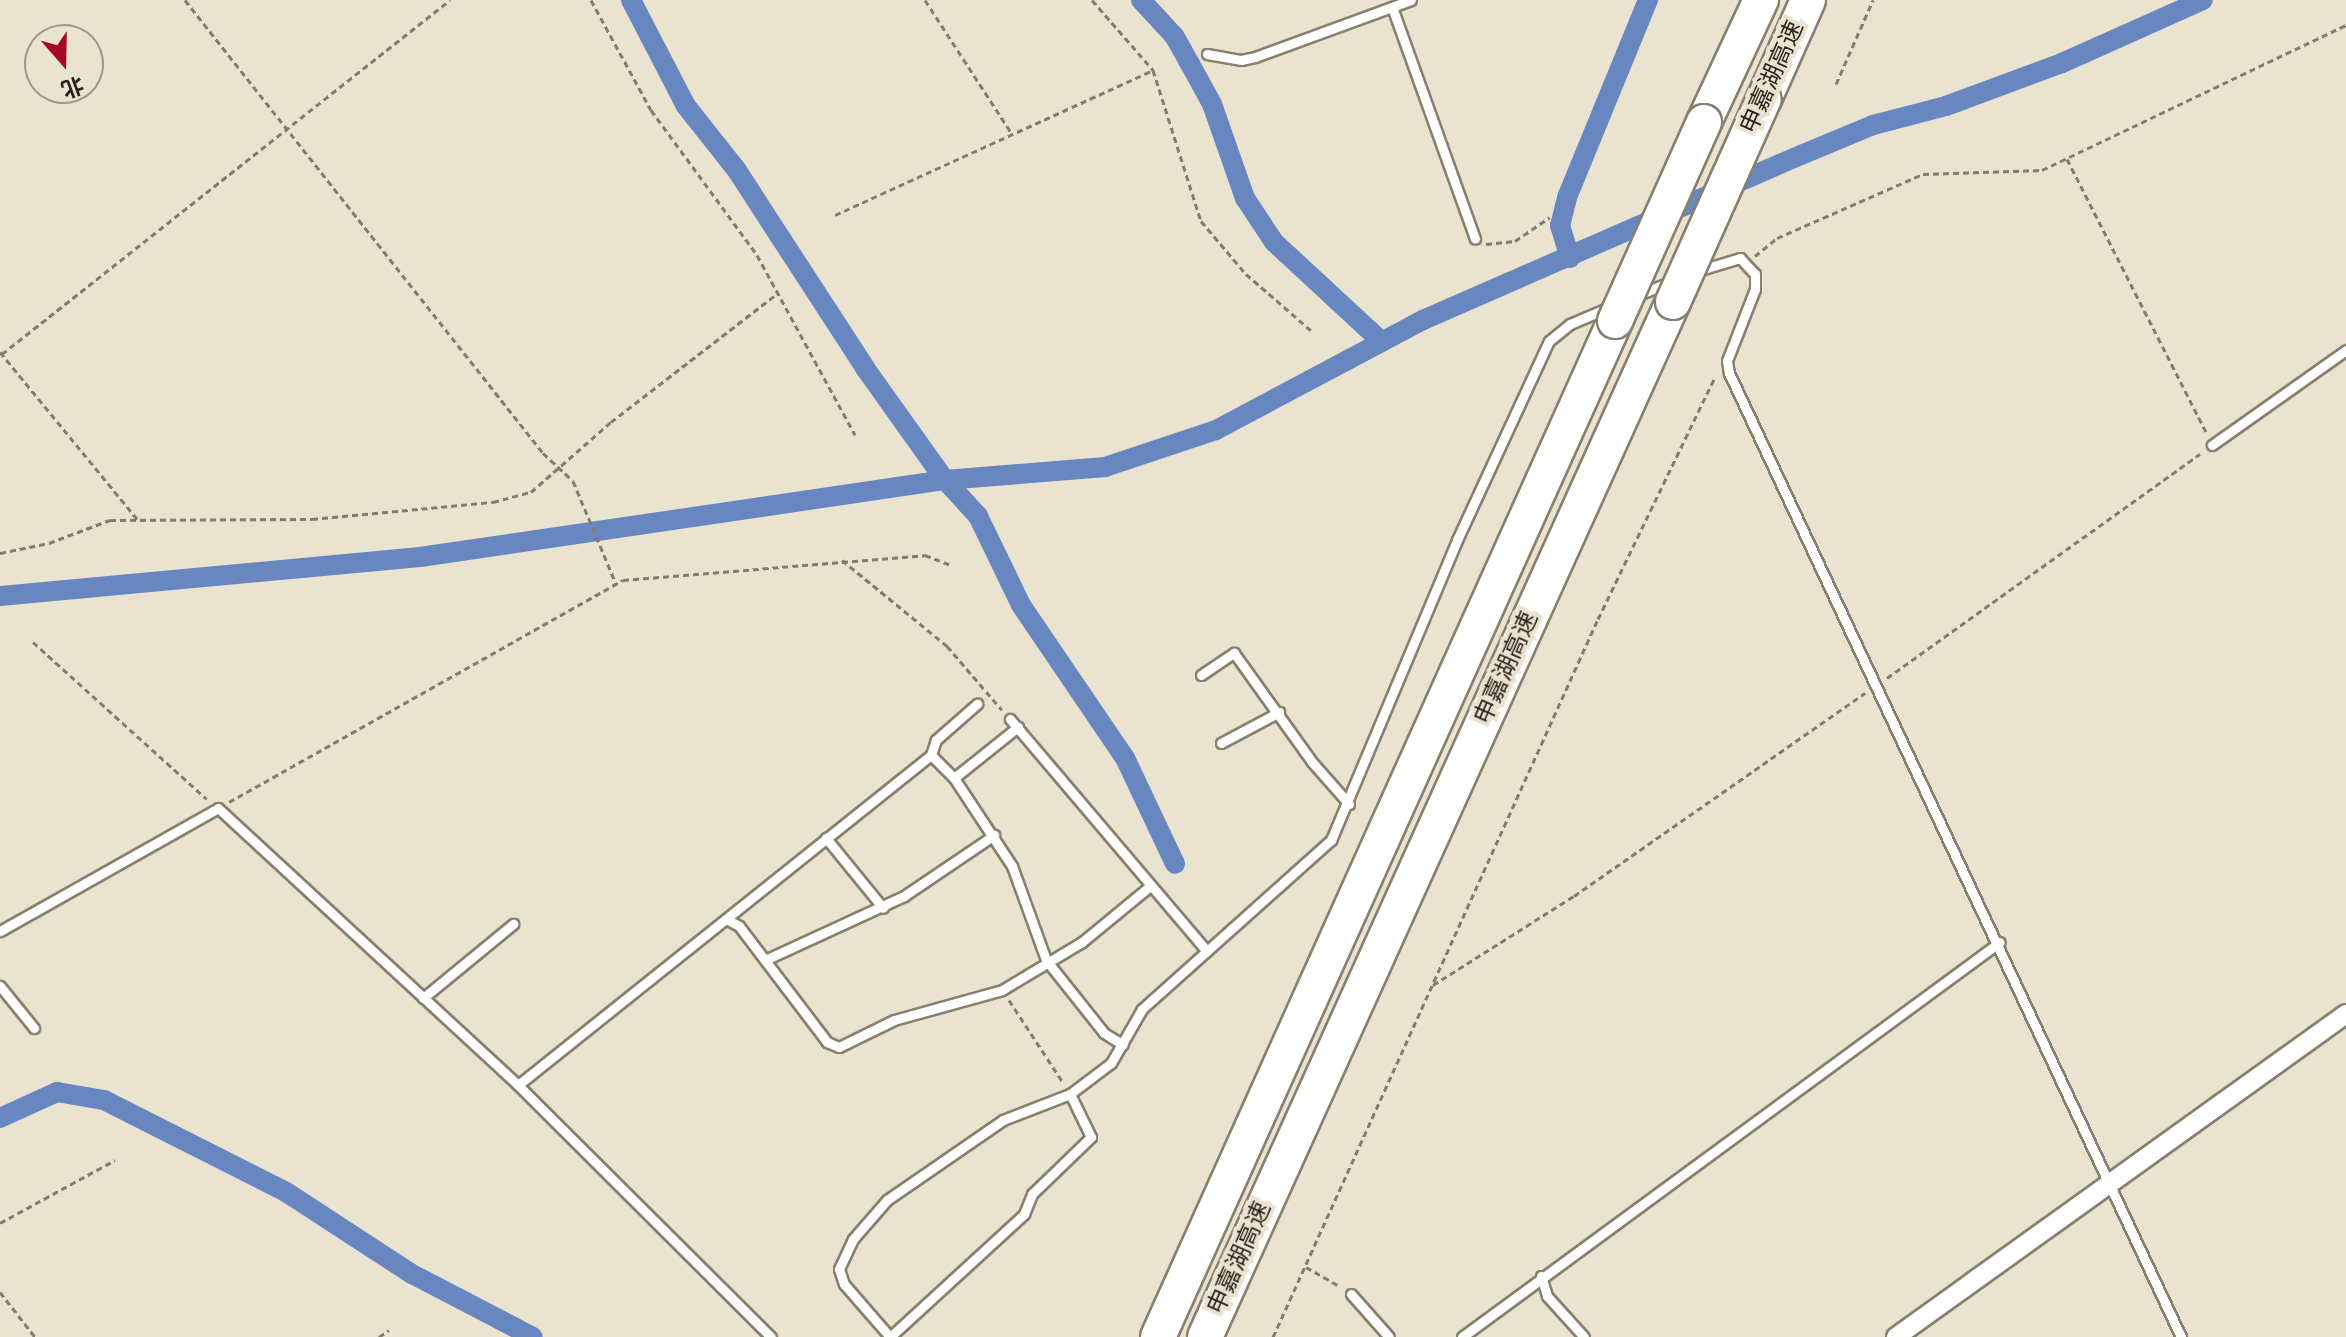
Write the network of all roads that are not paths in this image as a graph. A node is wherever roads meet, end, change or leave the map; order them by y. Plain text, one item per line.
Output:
1 (1411, 0) edge
2 (1761, 0) edge
3 (1808, 0) edge
4 (1392, 7) junction
5 (1207, 54) dead end
6 (1475, 239) road end
7 (2346, 350) edge
8 (2212, 445) road end
9 (1201, 675) dead end
10 (977, 704) dead end
11 (1279, 712) junction
12 (1010, 719) road end
13 (1018, 727) junction
14 (1221, 743) dead end
15 (931, 755) junction
16 (954, 778) junction
17 (1349, 804) junction
18 (994, 835) junction
19 (826, 838) junction
20 (1150, 886) junction
21 (883, 908) junction
22 (726, 919) junction
23 (513, 924) dead end
24 (0, 931) edge
25 (2000, 942) junction
26 (1206, 950) junction
27 (765, 960) junction
28 (1046, 960) junction
29 (0, 986) edge
30 (423, 998) junction
31 (2346, 1014) edge
32 (34, 1028) dead end
33 (1123, 1045) junction
34 (518, 1085) junction
35 (1070, 1094) junction
36 (2111, 1182) junction
37 (1541, 1276) junction
38 (1351, 1294) road end
39 (771, 1337) edge
40 (1158, 1337) edge
41 (1205, 1337) edge
42 (1389, 1337) edge
43 (1462, 1337) edge
44 (1584, 1337) edge
45 (1896, 1337) edge
46 (2181, 1337) edge

1 - 4 lane
2 - 40 highway, 申嘉湖高速, bridge
3 - 41 highway, 申嘉湖高速, bridge
4 - 5 lane
4 - 6 lane
7 - 8 lane
9 - 11 lane
10 - 15 lane
11 - 14 lane
11 - 17 lane
12 - 13 lane
13 - 16 lane
13 - 20 lane
15 - 16 lane
15 - 19 lane
16 - 18 lane
17 - 25 lane
17 - 26 lane
18 - 21 lane
18 - 28 lane
19 - 21 lane
19 - 22 lane
20 - 26 lane
20 - 28 lane
21 - 27 lane
22 - 27 lane
22 - 34 lane
23 - 30 lane
24 - 30 lane
25 - 36 lane
25 - 37 lane
26 - 33 lane
27 - 28 lane
28 - 33 lane
29 - 32 lane
30 - 34 lane
31 - 36 street
33 - 35 lane
34 - 39 lane
35 - 35 lane
36 - 45 street
36 - 46 lane
37 - 43 lane
37 - 44 lane
38 - 42 lane

